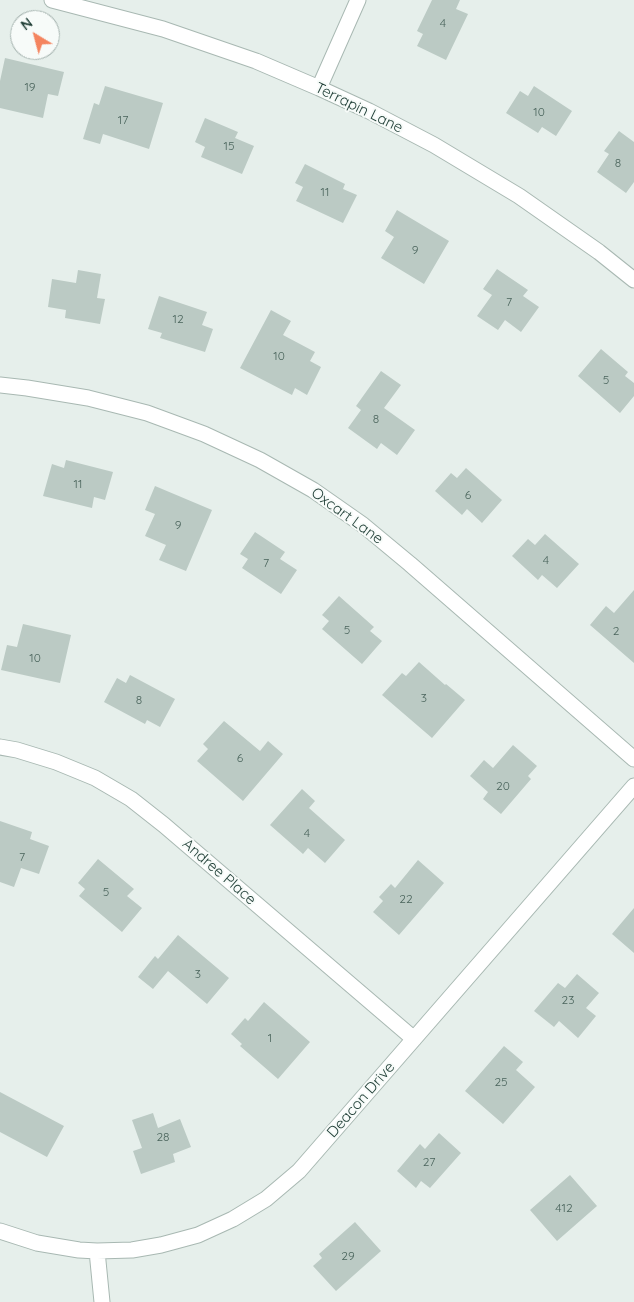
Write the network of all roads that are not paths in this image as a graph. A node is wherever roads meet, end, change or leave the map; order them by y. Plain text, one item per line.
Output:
1 (52, 0) edge
2 (358, 0) edge
3 (319, 88) junction
4 (634, 280) edge
5 (0, 385) edge
6 (0, 747) edge
7 (634, 759) edge
8 (634, 786) edge
9 (414, 1039) junction
10 (0, 1231) edge
11 (97, 1251) junction
12 (102, 1302) edge

1 - 3 street, Terrapin Lane
2 - 3 street
3 - 4 street, Terrapin Lane
5 - 7 street, Oxcart Lane
6 - 9 street, Andree Place
8 - 9 street, Deacon Drive
9 - 11 street, Deacon Drive
10 - 11 street, Deacon Drive
11 - 12 street

